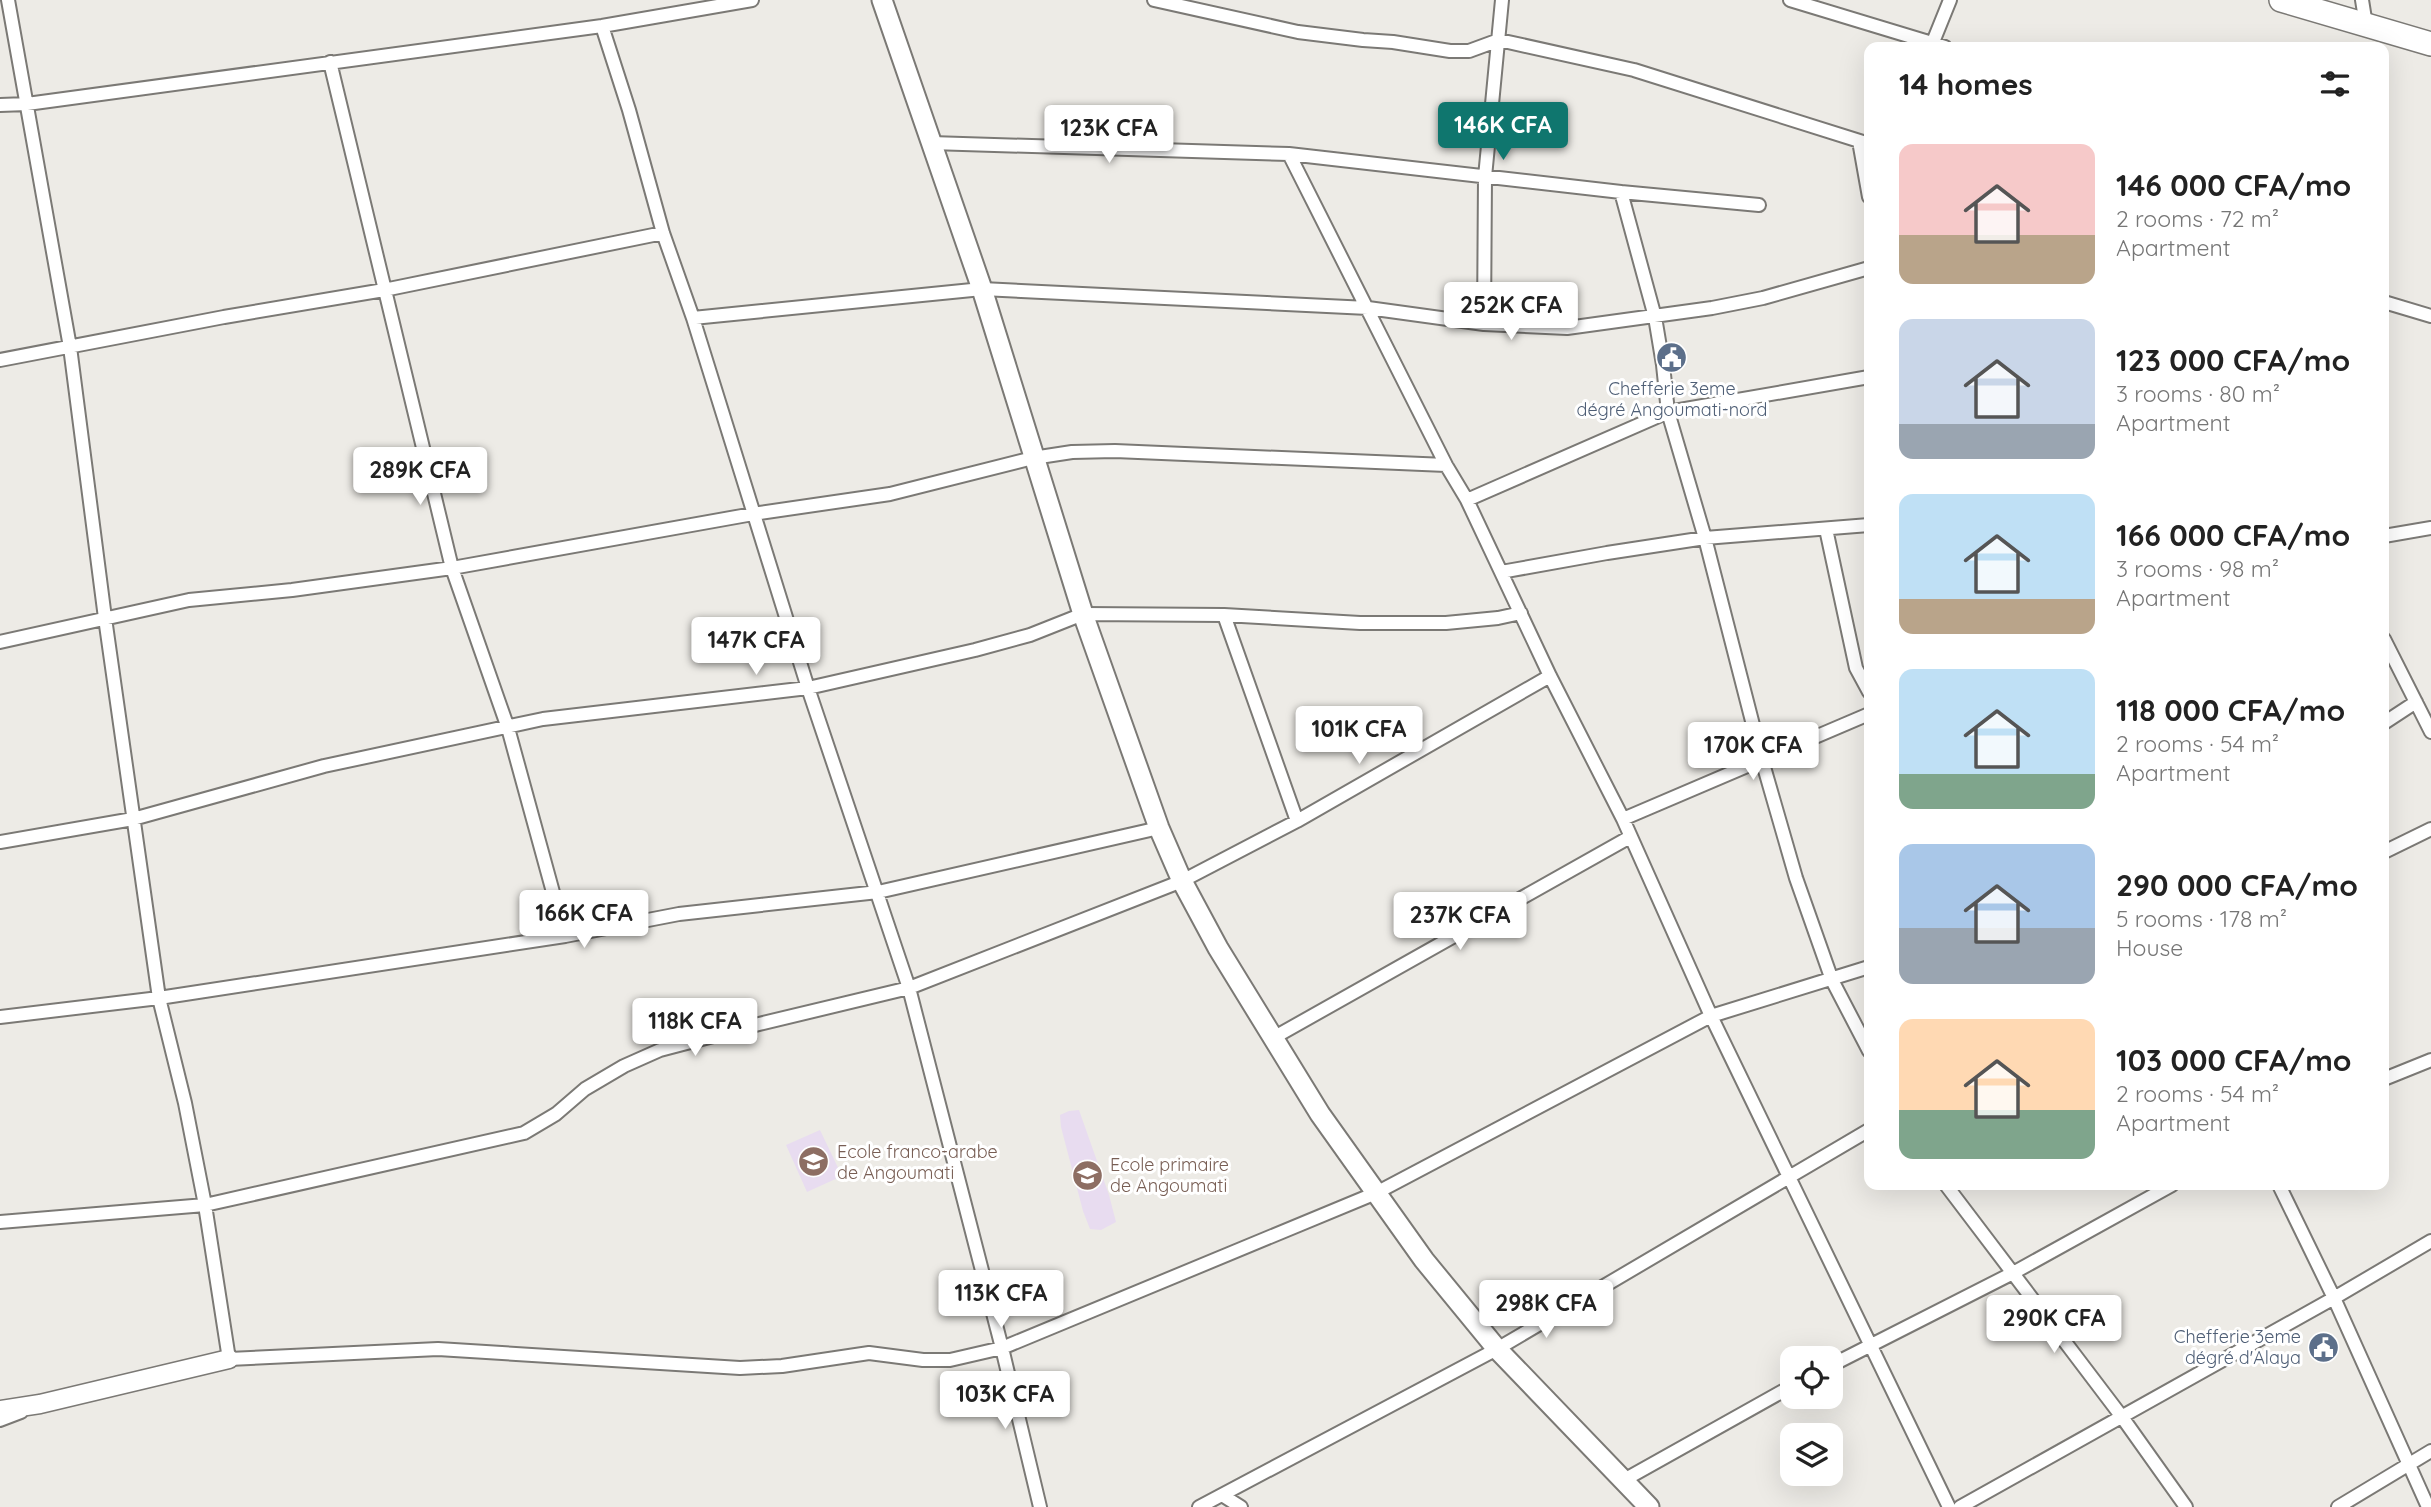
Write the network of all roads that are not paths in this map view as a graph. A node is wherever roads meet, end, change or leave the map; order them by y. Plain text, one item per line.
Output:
1 (8, 0) edge
2 (752, 0) edge
3 (883, 0) edge
4 (1154, 0) edge
5 (1502, 0) edge
6 (1790, 0) edge
7 (1950, 0) edge
8 (2281, 0) edge
9 (2362, 0) edge
10 (2366, 25) junction
11 (602, 26) junction
12 (1499, 40) junction
13 (1923, 42) edge
14 (1937, 42) edge
15 (2431, 44) edge
16 (330, 62) junction
17 (27, 104) junction
18 (0, 105) edge
19 (1864, 142) edge
20 (931, 143) junction
21 (1289, 154) junction
22 (1485, 177) junction
23 (1621, 192) junction
24 (1759, 205) dead end
25 (663, 233) junction
26 (1864, 269) edge
27 (982, 289) junction
28 (384, 290) junction
29 (2389, 303) edge
30 (1367, 308) junction
31 (2431, 316) edge
32 (1655, 317) junction
33 (693, 318) junction
34 (1484, 324) junction
35 (70, 348) junction
36 (0, 360) edge
37 (1864, 378) edge
38 (1668, 412) junction
39 (1033, 457) junction
40 (1446, 466) junction
41 (1467, 500) junction
42 (753, 514) junction
43 (1864, 525) edge
44 (2431, 528) edge
45 (1826, 529) junction
46 (2389, 535) edge
47 (1705, 538) junction
48 (452, 568) junction
49 (1501, 572) junction
50 (1521, 613) junction
51 (1083, 614) junction
52 (1224, 615) junction
53 (105, 618) junction
54 (0, 642) edge
55 (2389, 649) edge
56 (1550, 676) junction
57 (1864, 683) edge
58 (808, 688) junction
59 (2416, 702) junction
60 (1864, 716) edge
61 (2389, 720) edge
62 (508, 727) junction
63 (2431, 732) edge
64 (1762, 760) junction
65 (1623, 818) junction
66 (133, 819) junction
67 (1297, 821) junction
68 (1159, 828) junction
69 (2431, 829) edge
70 (1630, 837) junction
71 (0, 842) edge
72 (2389, 850) edge
73 (1182, 881) junction
74 (878, 891) junction
75 (565, 936) junction
76 (1864, 969) edge
77 (1832, 980) junction
78 (909, 988) junction
79 (159, 998) junction
80 (1711, 1016) junction
81 (0, 1017) edge
82 (1273, 1038) junction
83 (1864, 1041) edge
84 (2431, 1060) edge
85 (2389, 1077) edge
86 (1864, 1133) edge
87 (1789, 1177) junction
88 (1950, 1190) edge
89 (2163, 1190) edge
90 (2281, 1190) edge
91 (1376, 1193) junction
92 (205, 1205) junction
93 (0, 1222) edge
94 (2431, 1241) edge
95 (2013, 1273) junction
96 (2334, 1298) junction
97 (1872, 1344) junction
98 (1002, 1348) junction
99 (1497, 1349) junction
100 (229, 1359) junction
101 (1843, 1359) edge
102 (1780, 1393) edge
103 (40, 1404) junction
104 (0, 1410) edge
105 (2122, 1417) junction
106 (0, 1420) edge
107 (2431, 1451) edge
108 (2408, 1465) junction
109 (1624, 1480) junction
110 (1222, 1495) junction
111 (1040, 1507) edge
112 (1199, 1507) edge
113 (1241, 1507) edge
114 (1649, 1507) edge
115 (1949, 1507) edge
116 (1961, 1507) edge
117 (2186, 1507) edge
118 (2338, 1507) edge
119 (2428, 1507) edge

1 - 17 street
2 - 11 street
3 - 20 main road
4 - 12 street
5 - 12 street
6 - 13 street
7 - 14 street
8 - 10 highway
9 - 10 street
10 - 15 highway
11 - 16 street
11 - 25 street
12 - 19 street
12 - 22 street
16 - 17 street
16 - 28 street
17 - 18 street
17 - 35 street
20 - 21 street
20 - 27 main road
21 - 22 street
21 - 30 street
22 - 23 street
22 - 34 street
23 - 24 street
23 - 32 street
25 - 28 street
25 - 33 street
26 - 32 street
27 - 30 street
27 - 33 street
27 - 39 main road
28 - 35 street
28 - 48 street
29 - 31 street
30 - 34 street
30 - 40 street
32 - 34 street
32 - 38 street
33 - 42 street
35 - 36 street
35 - 53 street
37 - 38 street
38 - 41 street
38 - 47 street
39 - 40 street
39 - 42 street
39 - 51 main road
40 - 41 street
41 - 49 street
42 - 48 street
42 - 58 street
43 - 45 street
44 - 46 street
45 - 47 street
45 - 57 street
47 - 49 street
47 - 64 street
48 - 53 street
48 - 62 street
49 - 50 street
50 - 52 street
50 - 56 street
51 - 52 street
51 - 58 street
51 - 68 main road
52 - 67 street
53 - 54 street
53 - 66 street
55 - 59 street
56 - 65 street
56 - 67 street
58 - 62 street
58 - 74 street
59 - 61 street
59 - 63 street
60 - 64 street
62 - 66 street
62 - 75 street
64 - 65 street
64 - 77 street
65 - 70 street
66 - 71 street
66 - 79 street
67 - 73 street
68 - 73 main road
68 - 74 street
69 - 72 street
70 - 80 street
70 - 82 street
73 - 78 street
73 - 82 main road
74 - 75 street
74 - 78 street
75 - 79 street
76 - 77 street
77 - 80 street
77 - 83 street
78 - 92 street
78 - 98 street
79 - 81 street
79 - 92 street
80 - 87 street
80 - 91 street
82 - 91 main road
84 - 85 street
86 - 87 street
87 - 97 street
87 - 99 street
88 - 95 street
89 - 95 street
90 - 96 street
91 - 98 street
91 - 99 main road
92 - 93 street
92 - 100 street
94 - 96 street
95 - 97 street
95 - 105 street
96 - 105 street
96 - 108 street
97 - 101 street
97 - 115 street
98 - 100 street
98 - 111 street
99 - 109 main road
99 - 110 street
100 - 103 street
102 - 109 street
103 - 104 street
103 - 106 street
105 - 116 street
105 - 117 street
107 - 108 street
108 - 118 street
108 - 119 street
109 - 114 main road
110 - 112 street
110 - 113 street

